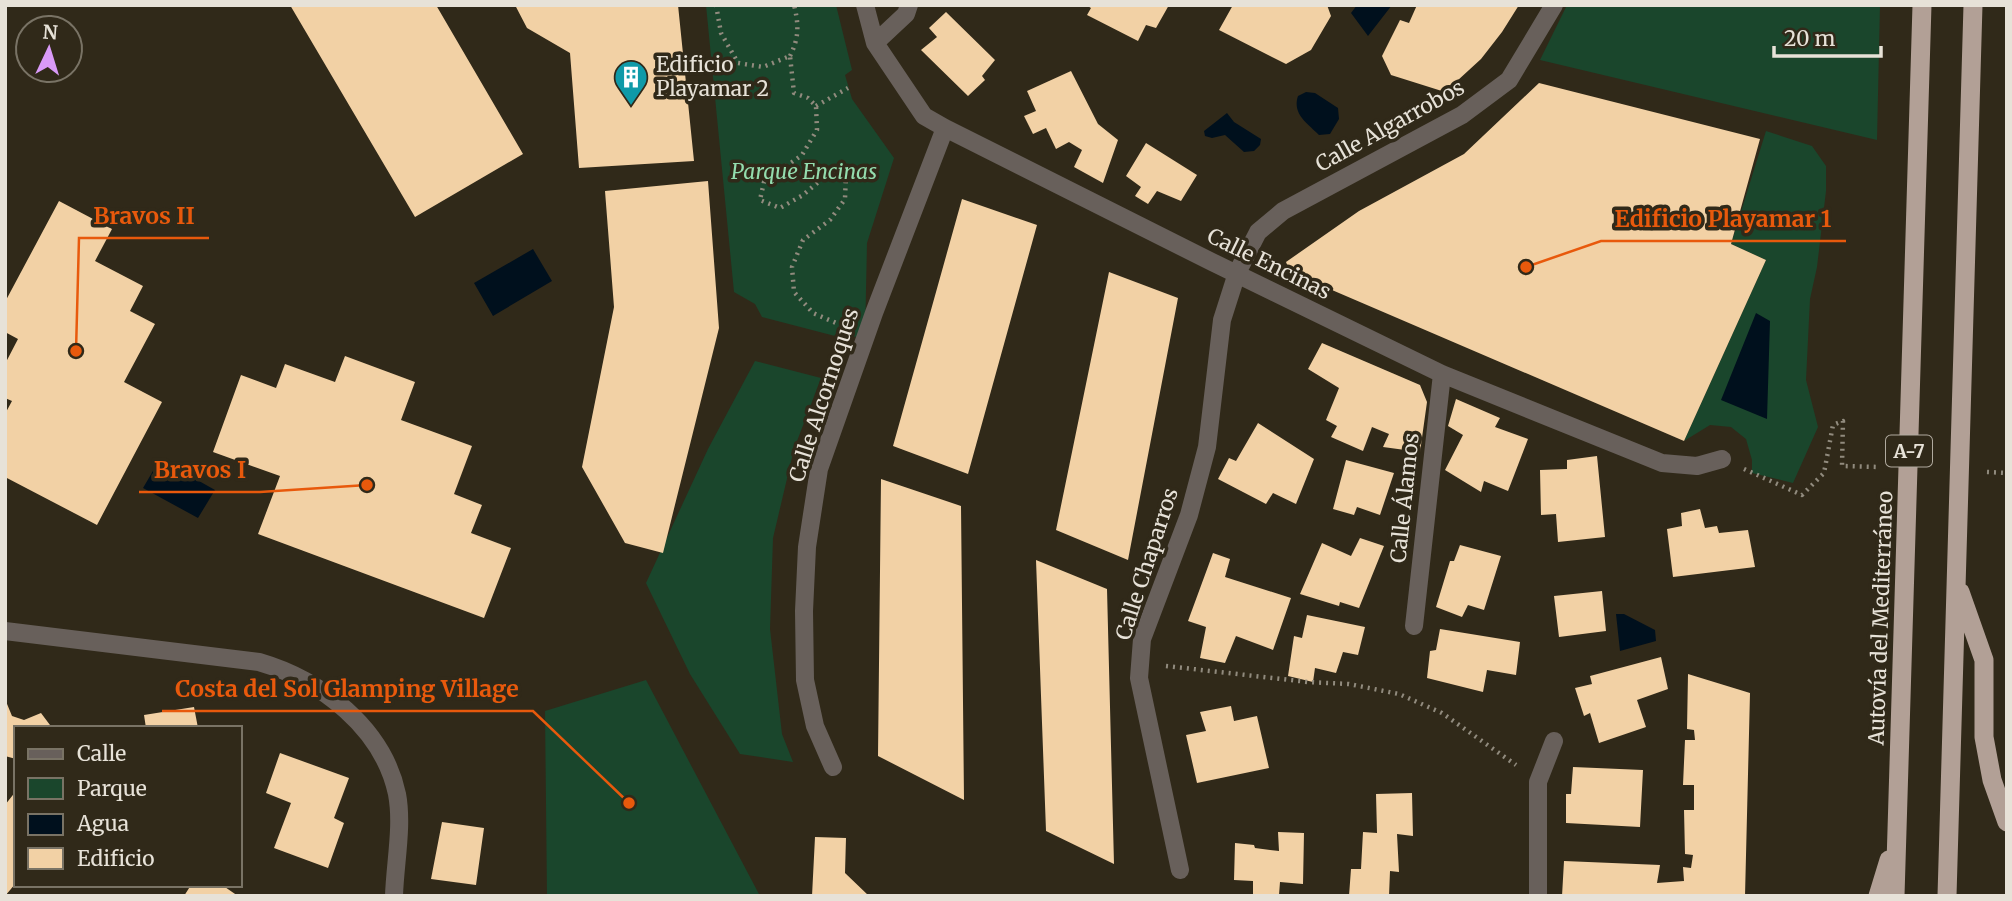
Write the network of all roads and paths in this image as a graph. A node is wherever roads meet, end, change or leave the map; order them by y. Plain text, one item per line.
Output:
1 (716, 5) edge
2 (794, 5) edge
3 (865, 5) edge
4 (909, 5) edge
5 (1554, 5) edge
6 (1922, 5) edge
7 (1973, 5) edge
8 (875, 43) junction
9 (790, 56) junction
10 (848, 88) dead end
11 (816, 106) junction
12 (945, 128) junction
13 (1237, 273) junction
14 (865, 337) junction
15 (1442, 374) junction
16 (1843, 422) dead end
17 (1722, 459) joint
18 (1956, 581) junction
19 (1414, 626) dead end
20 (5, 631) edge
21 (1140, 663) junction
22 (1554, 741) dead end
23 (833, 767) dead end
24 (1538, 782) junction
25 (2007, 822) edge
26 (1897, 832) junction
27 (1180, 870) dead end
28 (394, 896) edge
29 (1538, 896) edge
30 (1878, 896) edge
31 (1895, 896) edge
32 (1947, 896) edge

1 - 9 path
2 - 9 path
3 - 8 street, Calle Encinas
4 - 8 street
5 - 13 street, Calle Algarrobos
6 - 26 highway, Autovía del Mediterráneo / A-7
7 - 18 highway, A-7
8 - 12 street, Calle Encinas
9 - 11 path
10 - 11 path
11 - 14 path
12 - 13 street, Calle Encinas
12 - 14 street, Calle Alcornoques
13 - 15 street, Calle Encinas
13 - 21 street, Calle Chaparros
14 - 23 street, Calle Alcornoques
15 - 17 street, Calle Encinas
15 - 19 street, Calle Álamos
16 - 17 path
18 - 25 highway
18 - 32 highway, A-7
20 - 28 street
21 - 24 path
21 - 27 street, Calle Chaparros
22 - 24 street
24 - 29 street
26 - 30 highway
26 - 31 highway, Autovía del Mediterráneo / A-7

